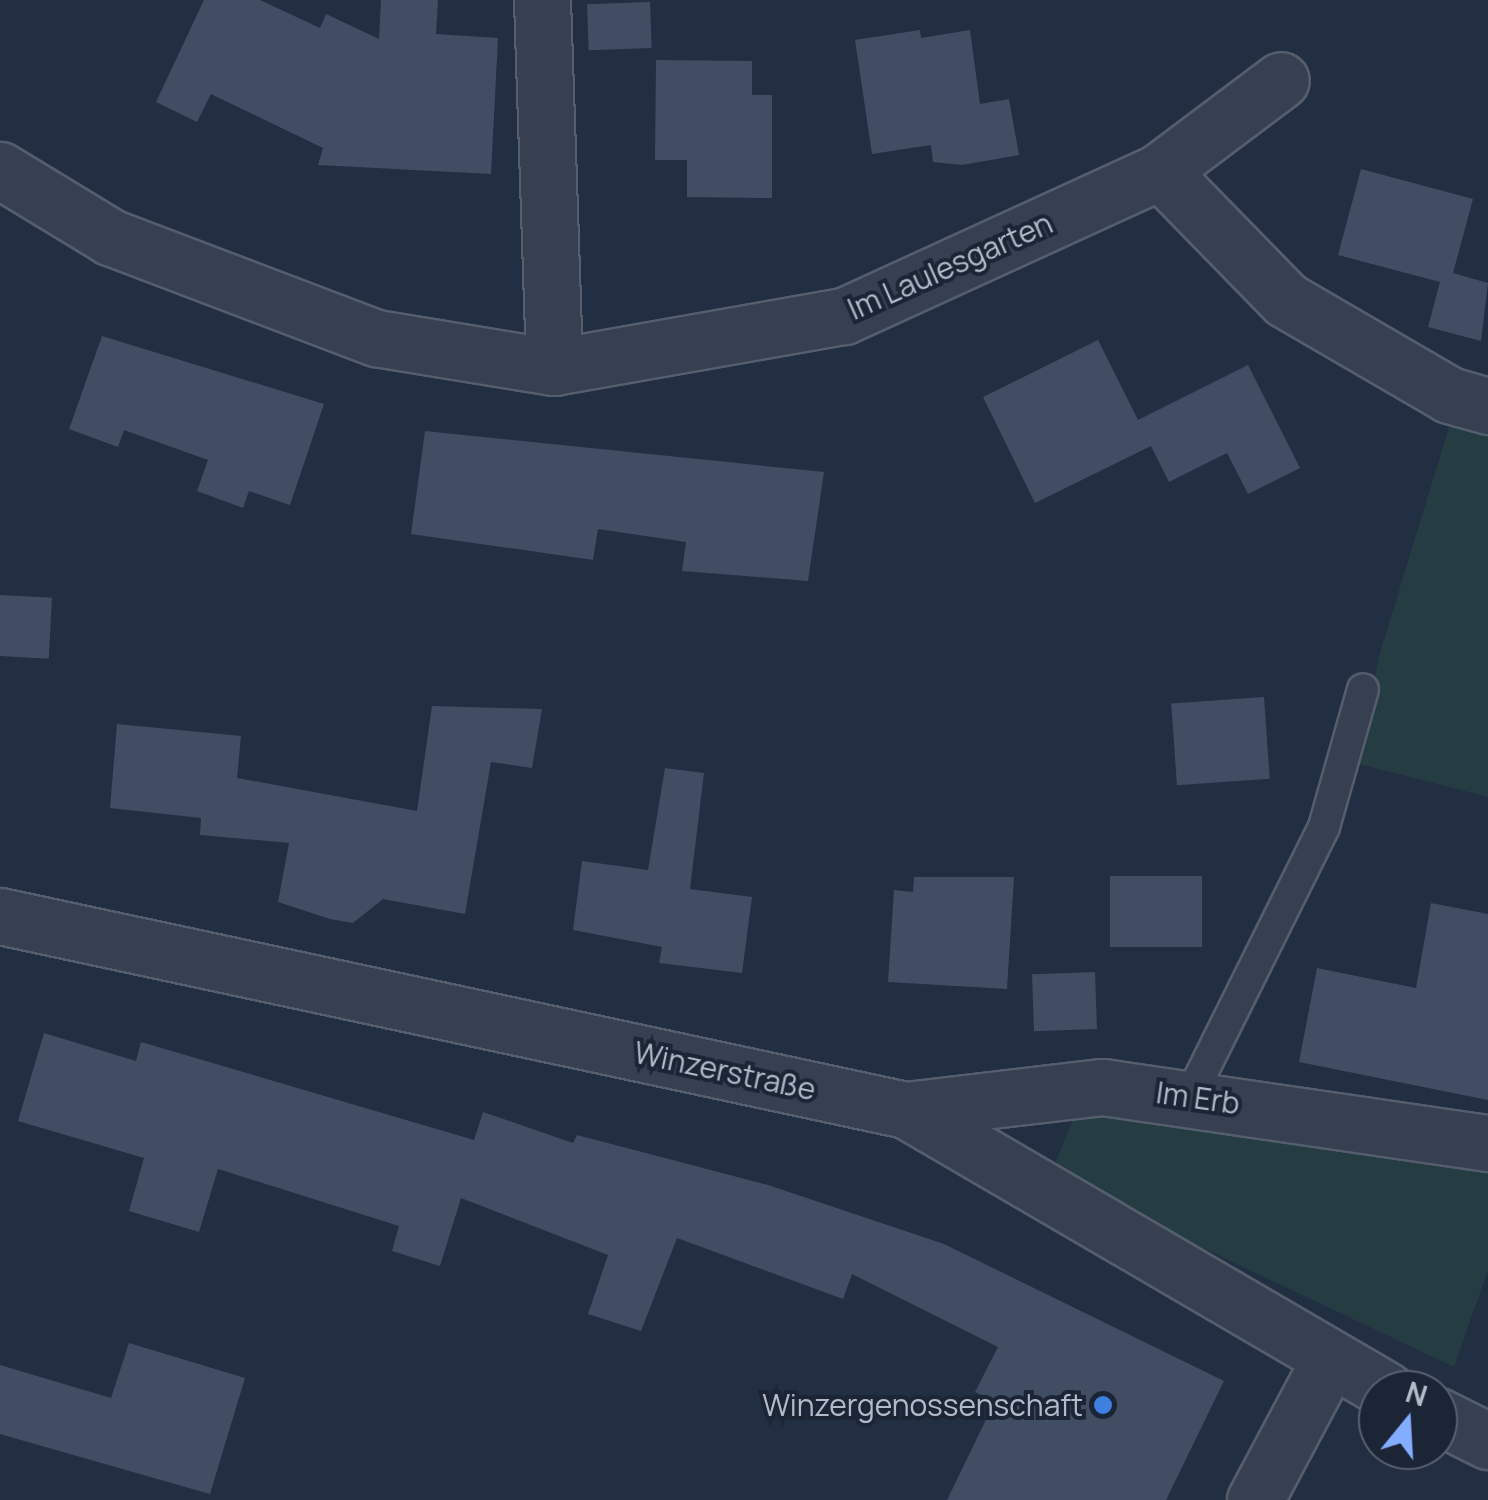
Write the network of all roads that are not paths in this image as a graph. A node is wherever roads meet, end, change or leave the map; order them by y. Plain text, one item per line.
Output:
1 (542, 0) edge
2 (1281, 80) dead end
3 (0, 170) edge
4 (1160, 171) junction
5 (554, 367) junction
6 (1488, 406) edge
7 (1363, 689) dead end
8 (0, 916) edge
9 (1191, 1094) junction
10 (906, 1110) junction
11 (1488, 1144) edge
12 (1330, 1362) junction
13 (1358, 1376) edge
14 (1458, 1426) edge
15 (1488, 1441) edge
16 (1255, 1500) edge

1 - 5 street
2 - 4 street, Im Laulesgarten
3 - 5 street, Im Laulesgarten
4 - 5 street, Im Laulesgarten
4 - 6 street
7 - 9 lane
8 - 10 street, Winzerstraße
9 - 10 street, Im Erb
9 - 11 street, Im Erb
10 - 12 street, Winzerstraße
12 - 13 street, Winzerstraße
12 - 16 street
14 - 15 street

